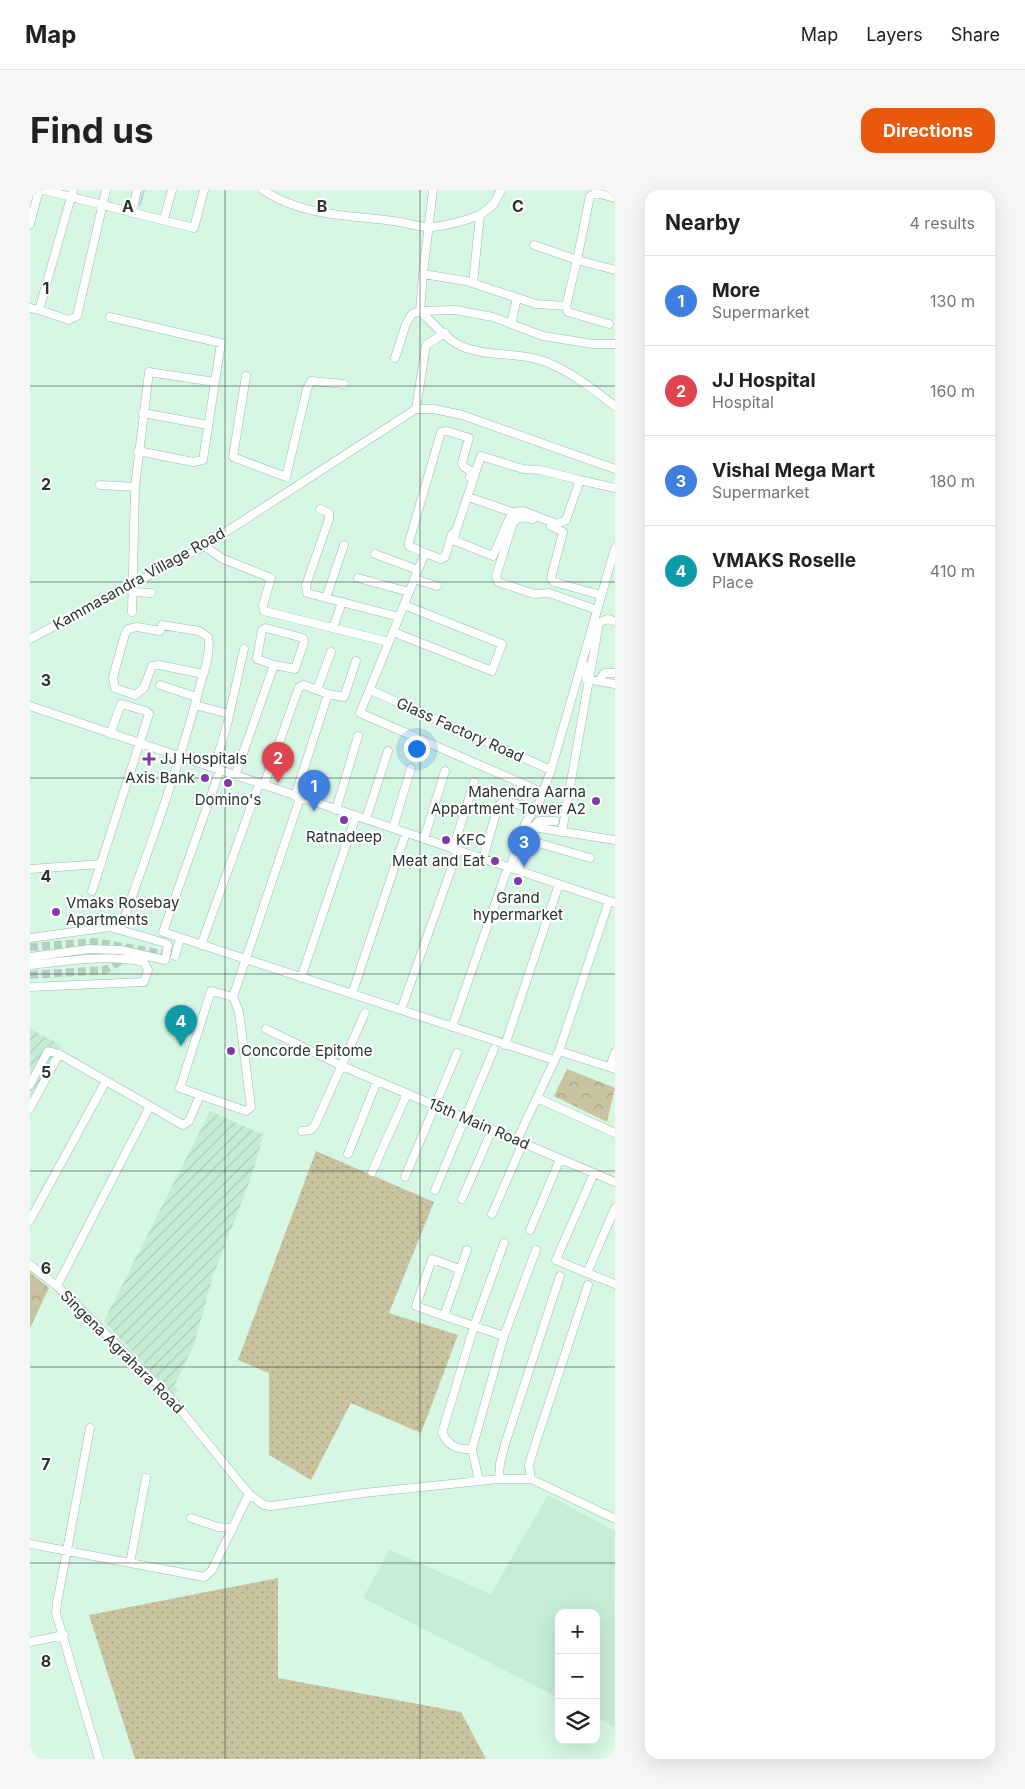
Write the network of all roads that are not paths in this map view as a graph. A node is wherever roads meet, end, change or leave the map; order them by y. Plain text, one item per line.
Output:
1 (39, 190) edge
2 (44, 190) edge
3 (106, 190) edge
4 (138, 190) edge
5 (172, 190) edge
6 (204, 190) edge
7 (263, 190) edge
8 (433, 190) edge
9 (501, 190) edge
10 (72, 194) edge
11 (615, 198) edge
12 (102, 206) junction
13 (132, 213) junction
14 (480, 215) junction
15 (164, 220) junction
16 (30, 224) edge
17 (428, 228) junction
18 (534, 245) dead end
19 (577, 260) junction
20 (615, 270) edge
21 (423, 274) junction
22 (473, 283) junction
23 (517, 298) junction
24 (566, 306) junction
25 (30, 308) edge
26 (39, 310) junction
27 (420, 311) junction
28 (110, 317) dead end
29 (511, 324) junction
30 (609, 324) dead end
31 (445, 333) junction
32 (615, 344) edge
33 (395, 358) dead end
34 (246, 376) dead end
35 (215, 382) junction
36 (344, 384) dead end
37 (615, 406) edge
38 (416, 409) junction
39 (144, 413) junction
40 (208, 424) junction
41 (138, 451) junction
42 (615, 469) edge
43 (286, 477) junction
44 (580, 480) junction
45 (300, 482) junction
46 (100, 485) dead end
47 (135, 486) junction
48 (615, 488) edge
49 (468, 496) junction
50 (320, 510) dead end
51 (512, 512) junction
52 (344, 545) dead end
53 (204, 546) junction
54 (615, 550) edge
55 (424, 553) junction
56 (375, 554) dead end
57 (418, 570) junction
58 (606, 577) junction
59 (358, 578) dead end
60 (414, 579) junction
61 (615, 579) edge
62 (437, 586) dead end
63 (132, 587) junction
64 (409, 592) junction
65 (151, 593) dead end
66 (601, 595) junction
67 (326, 598) junction
68 (342, 602) junction
69 (404, 605) junction
70 (597, 610) junction
71 (132, 612) dead end
72 (399, 617) junction
73 (615, 620) edge
74 (333, 628) junction
75 (393, 632) junction
76 (30, 639) edge
77 (389, 642) junction
78 (244, 648) dead end
79 (331, 652) dead end
80 (584, 657) junction
81 (356, 661) dead end
82 (274, 665) junction
83 (203, 674) junction
84 (615, 674) edge
85 (594, 680) junction
86 (615, 684) edge
87 (160, 685) dead end
88 (317, 690) junction
89 (370, 690) junction
90 (328, 694) junction
91 (196, 701) junction
92 (30, 706) edge
93 (229, 714) junction
94 (110, 734) junction
95 (358, 736) dead end
96 (140, 744) junction
97 (388, 751) dead end
98 (181, 757) junction
99 (411, 768) dead end
100 (217, 769) junction
101 (551, 770) junction
102 (445, 771) dead end
103 (236, 776) junction
104 (474, 782) dead end
105 (262, 784) junction
106 (544, 793) junction
107 (297, 797) junction
108 (336, 810) junction
109 (536, 810) junction
110 (356, 816) junction
111 (366, 819) junction
112 (555, 821) dead end
113 (524, 826) junction
114 (533, 827) junction
115 (393, 828) junction
116 (562, 832) junction
117 (406, 833) junction
118 (424, 839) junction
119 (528, 840) junction
120 (615, 840) edge
121 (456, 850) junction
122 (590, 858) dead end
123 (483, 859) junction
124 (101, 864) junction
125 (30, 868) edge
126 (512, 868) junction
127 (559, 884) junction
128 (92, 892) dead end
129 (612, 902) edge
130 (124, 919) dead end
131 (30, 938) edge
132 (180, 939) junction
133 (201, 945) junction
134 (175, 956) dead end
135 (30, 957) edge
136 (133, 957) junction
137 (246, 959) junction
138 (30, 965) edge
139 (301, 978) junction
140 (30, 987) edge
141 (352, 994) junction
142 (233, 997) junction
143 (401, 1010) junction
144 (366, 1013) dead end
145 (452, 1027) junction
146 (266, 1029) dead end
147 (505, 1045) junction
148 (494, 1049) dead end
149 (559, 1051) junction
150 (615, 1052) edge
151 (457, 1053) dead end
152 (59, 1054) junction
153 (554, 1060) junction
154 (342, 1066) junction
155 (612, 1068) edge
156 (106, 1081) junction
157 (377, 1081) junction
158 (30, 1085) edge
159 (407, 1094) junction
160 (200, 1095) junction
161 (537, 1098) junction
162 (434, 1105) junction
163 (150, 1106) junction
164 (30, 1108) edge
165 (464, 1118) junction
166 (492, 1130) junction
167 (302, 1131) dead end
168 (615, 1134) edge
169 (520, 1142) junction
170 (348, 1154) dead end
171 (560, 1159) junction
172 (372, 1172) dead end
173 (594, 1173) junction
174 (405, 1177) dead end
175 (615, 1182) edge
176 (435, 1190) dead end
177 (462, 1199) dead end
178 (615, 1208) edge
179 (492, 1214) dead end
180 (30, 1220) edge
181 (530, 1230) dead end
182 (504, 1243) dead end
183 (467, 1250) dead end
184 (536, 1250) dead end
185 (30, 1265) edge
186 (460, 1269) junction
187 (587, 1273) junction
188 (560, 1276) dead end
189 (615, 1284) edge
190 (588, 1285) dead end
191 (57, 1286) junction
192 (444, 1316) junction
193 (474, 1326) junction
194 (504, 1336) junction
195 (90, 1428) dead end
196 (472, 1449) junction
197 (146, 1478) dead end
198 (531, 1479) junction
199 (499, 1480) junction
200 (479, 1481) junction
201 (249, 1494) junction
202 (191, 1518) dead end
203 (615, 1519) edge
204 (233, 1528) junction
205 (30, 1544) edge
206 (67, 1552) junction
207 (130, 1564) junction
208 (64, 1635) junction
209 (30, 1642) edge
210 (99, 1759) edge

1 - 16 street
2 - 10 street
3 - 12 street
4 - 13 street
5 - 15 street
6 - 15 street
7 - 17 street
8 - 17 street
9 - 14 street
10 - 12 street
10 - 26 street
11 - 19 street
12 - 13 street
12 - 26 street
13 - 15 street
14 - 17 street
14 - 22 street
17 - 21 street
18 - 19 street
19 - 20 street
19 - 24 street
21 - 22 street
21 - 27 street
22 - 23 street
23 - 24 street
23 - 29 street
24 - 30 street
25 - 26 street
27 - 29 street
27 - 31 street
27 - 33 street
28 - 35 street
29 - 32 street
31 - 37 street
31 - 38 street
34 - 43 street
35 - 39 street
35 - 40 street
36 - 43 street
38 - 42 street
38 - 45 street, Kammasandra Village Road
39 - 40 street
39 - 41 street
40 - 41 street
41 - 47 street
43 - 45 street
44 - 48 street
44 - 49 street
44 - 51 street
45 - 53 street, Kammasandra Village Road
46 - 47 street
47 - 63 street
49 - 51 street
49 - 51 street
50 - 67 street
52 - 67 street
53 - 63 street, Kammasandra Village Road
53 - 74 street
54 - 58 street
55 - 55 street
55 - 57 street
56 - 57 street
57 - 60 street
58 - 61 street
58 - 66 street
59 - 64 street
60 - 62 street
60 - 64 street
63 - 65 street
63 - 71 street
63 - 76 street, Kammasandra Village Road
64 - 69 street
66 - 70 street
66 - 70 street
67 - 68 street
68 - 72 street
68 - 74 street
69 - 72 street
69 - 75 street
70 - 80 street
72 - 75 street
73 - 85 street
74 - 77 street
75 - 77 street
77 - 89 street
78 - 93 street
79 - 88 street
80 - 85 street
80 - 101 street
81 - 90 street
82 - 82 street
82 - 103 street
83 - 83 street
83 - 91 street
84 - 85 street
85 - 86 street
85 - 116 street
87 - 91 street
88 - 90 street
88 - 105 street
89 - 101 street, Glass Factory Road
89 - 106 street, Glass Factory Road
90 - 107 street
91 - 93 street
91 - 98 street
92 - 94 street
93 - 100 street
94 - 96 street
94 - 96 street
95 - 108 street
96 - 98 street
96 - 124 street
97 - 111 street
98 - 100 street
98 - 130 street
99 - 115 street
100 - 103 street
100 - 132 street
101 - 106 street
102 - 118 street
103 - 105 street
104 - 121 street
105 - 107 street
105 - 133 street
106 - 109 street
107 - 108 street
107 - 137 street
108 - 110 street
109 - 113 street
109 - 123 street
110 - 111 street
110 - 139 street
111 - 115 street
112 - 114 street
113 - 114 street
113 - 126 street
114 - 116 street
114 - 119 street
115 - 117 street
116 - 120 street
117 - 118 street
117 - 141 street
118 - 121 street
119 - 122 street
119 - 126 street
121 - 123 street
121 - 143 street
123 - 126 street
124 - 125 street
124 - 128 street
126 - 127 street
126 - 145 street
127 - 129 street
127 - 147 street
129 - 149 street
131 - 136 street
132 - 133 street
132 - 134 street
133 - 137 street
135 - 136 street
136 - 138 street
136 - 140 street
137 - 139 street
137 - 142 street
139 - 141 street
141 - 143 street
142 - 160 street
142 - 160 street
143 - 145 street
144 - 154 street
145 - 147 street
146 - 154 street, 15th Main Road
147 - 153 street
148 - 165 street
149 - 153 street
149 - 155 street
150 - 155 street
151 - 162 street
152 - 156 street
152 - 158 street
152 - 164 street
153 - 161 street
154 - 157 street, 15th Main Road
154 - 167 street
156 - 163 street
156 - 180 street
157 - 159 street, 15th Main Road
157 - 170 street
159 - 162 street, 15th Main Road
159 - 172 street
160 - 163 street
161 - 168 street
161 - 169 street
162 - 165 street, 15th Main Road
162 - 174 street
163 - 191 street
165 - 166 street, 15th Main Road
165 - 176 street
166 - 169 street, 15th Main Road
166 - 177 street
169 - 171 street, 15th Main Road
169 - 179 street
171 - 173 street, 15th Main Road
171 - 181 street
173 - 175 street, 15th Main Road
173 - 187 street
178 - 187 street
182 - 193 street
183 - 186 street
184 - 194 street
185 - 191 street, Singena Agrahara Road
186 - 192 street
186 - 192 street
187 - 189 street
188 - 199 street
190 - 198 street
191 - 201 street, Singena Agrahara Road
192 - 193 street
193 - 194 street
193 - 196 street
194 - 196 street
195 - 206 street
196 - 200 street
197 - 207 street
198 - 199 street
198 - 203 street
199 - 200 street
200 - 201 street, Singena Agrahara Road
201 - 204 street
202 - 204 street
204 - 207 street
205 - 206 street
206 - 207 street
206 - 208 street
208 - 209 street
208 - 210 street

